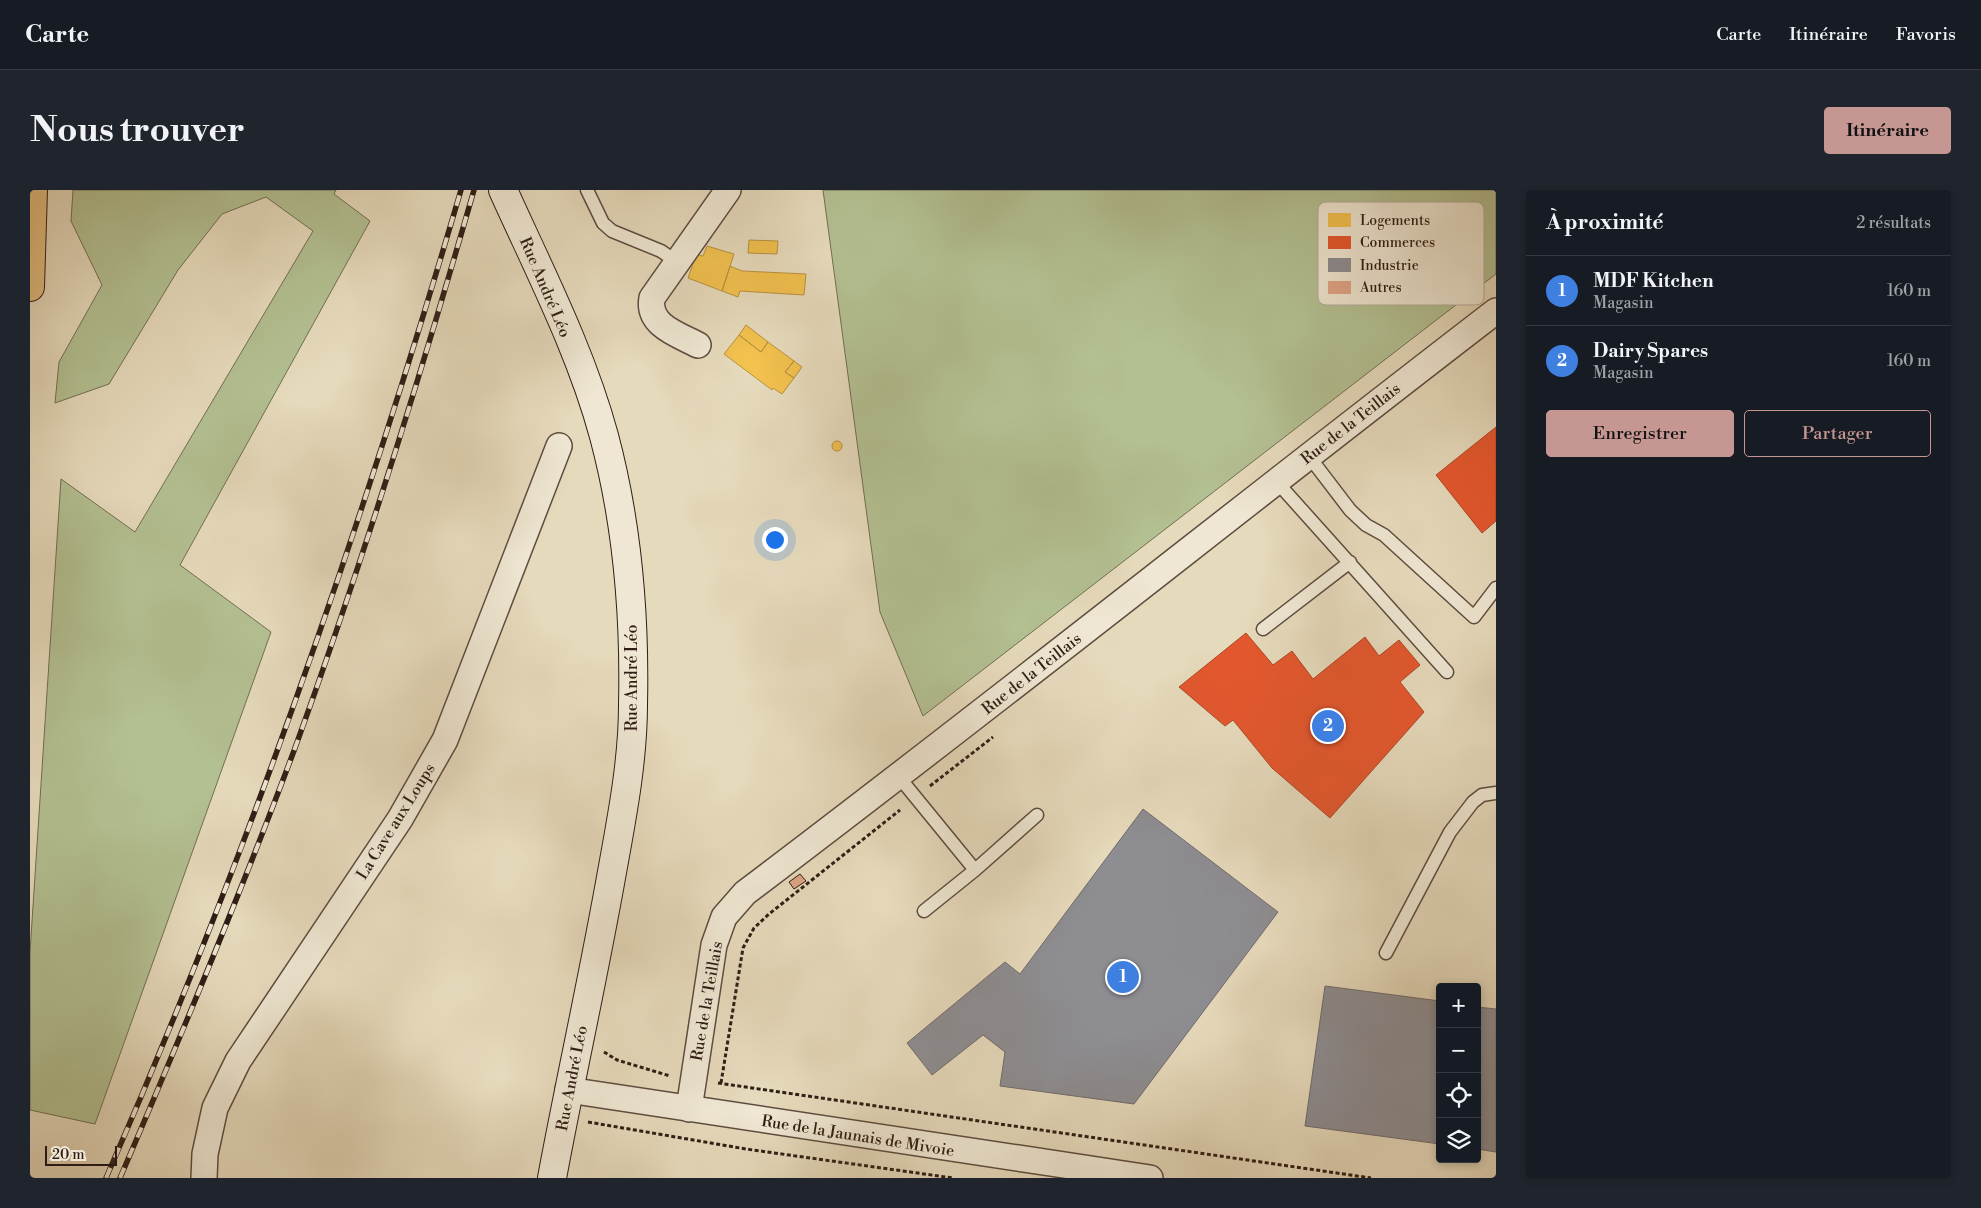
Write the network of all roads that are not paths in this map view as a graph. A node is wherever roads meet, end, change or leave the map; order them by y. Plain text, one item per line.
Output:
1 (33, 190) edge
2 (503, 190) edge
3 (587, 190) edge
4 (728, 190) edge
5 (677, 262) junction
6 (30, 287) edge
7 (1496, 311) edge
8 (698, 344) dead end
9 (559, 446) dead end
10 (1308, 455) junction
11 (1276, 480) junction
12 (1350, 562) junction
13 (1496, 588) edge
14 (1264, 629) dead end
15 (1447, 672) dead end
16 (899, 777) junction
17 (1496, 793) edge
18 (1037, 815) dead end
19 (975, 870) junction
20 (924, 910) dead end
21 (1386, 953) dead end
22 (568, 1090) junction
23 (689, 1109) junction
24 (204, 1178) edge
25 (552, 1178) edge
26 (1150, 1178) edge

1 - 6 highway
2 - 22 street, Rue André Léo
3 - 5 lane
4 - 5 street
5 - 8 street
7 - 10 street, Rue de la Teillais
9 - 24 street, La Cave aux Loups
10 - 11 street, Rue de la Teillais
10 - 13 lane
11 - 12 lane
11 - 16 street, Rue de la Teillais
12 - 14 lane
12 - 15 lane
16 - 19 lane
16 - 23 street, Rue de la Teillais
17 - 21 lane
18 - 19 lane
19 - 20 lane
22 - 23 street, Rue de la Jaunais de Mivoie
22 - 25 street, Rue André Léo
23 - 26 street, Rue de la Jaunais de Mivoie

